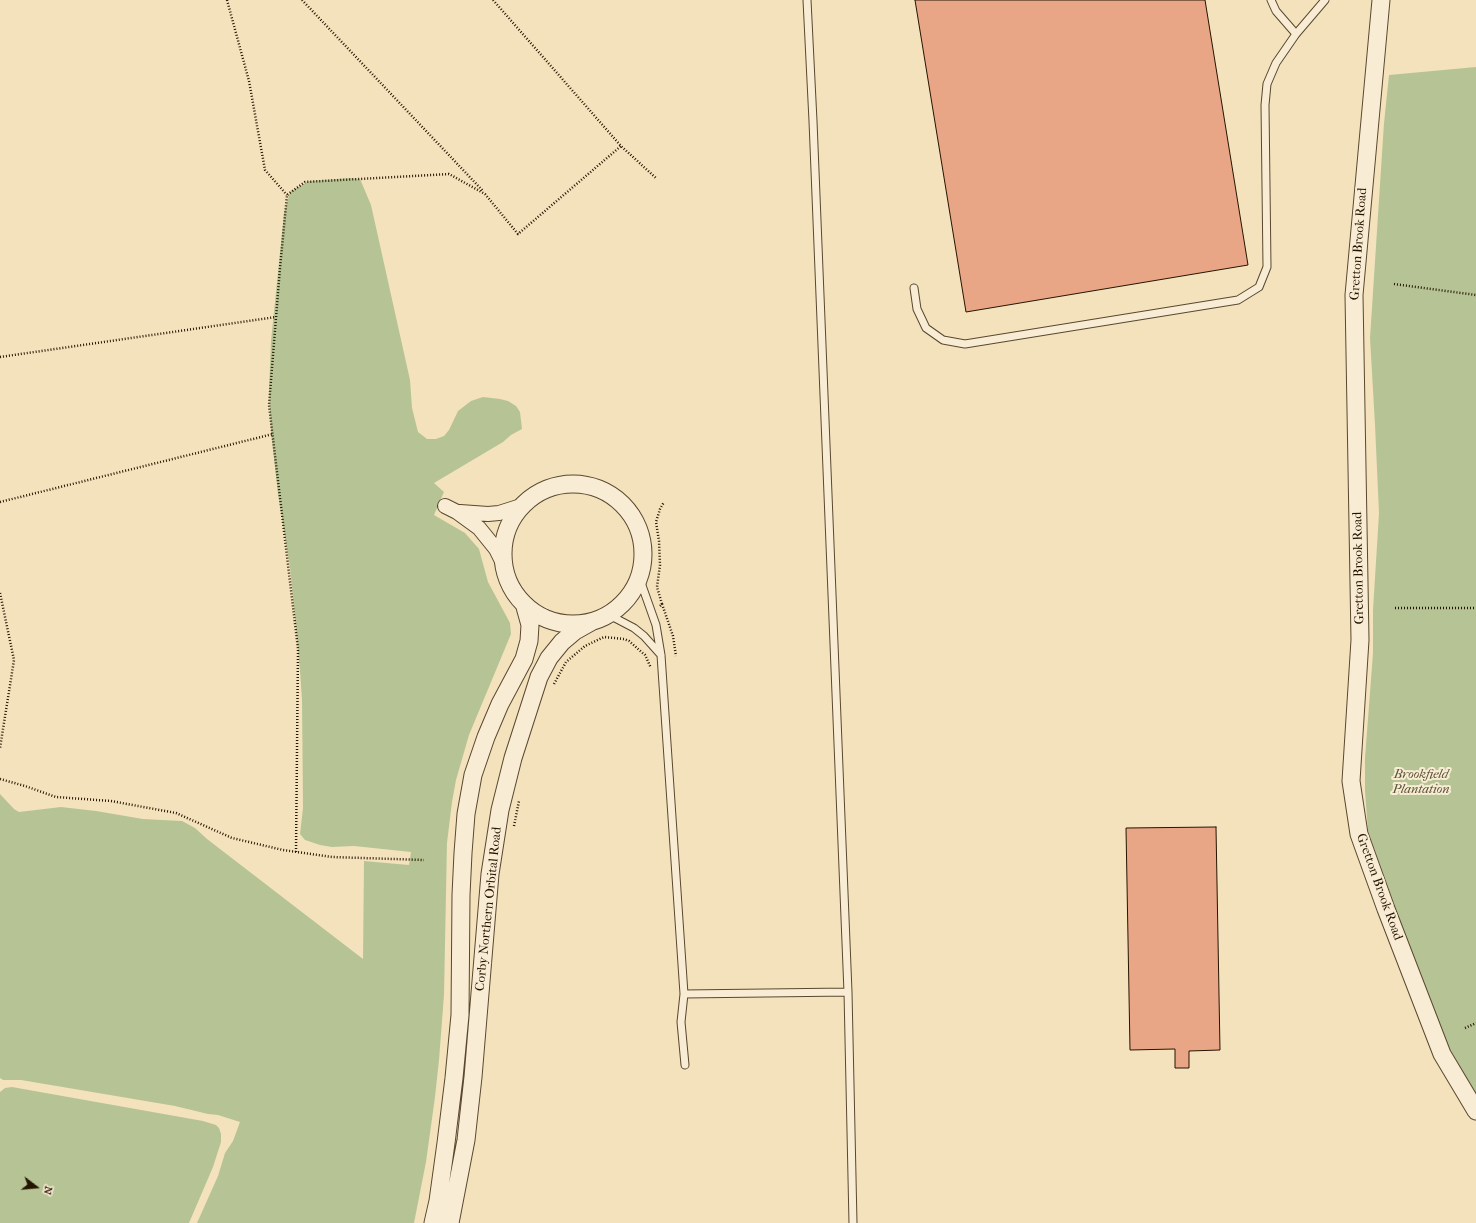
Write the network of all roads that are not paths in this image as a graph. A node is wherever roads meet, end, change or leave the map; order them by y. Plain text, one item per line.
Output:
1 (807, 0) edge
2 (1272, 0) edge
3 (1325, 0) edge
4 (1381, 0) edge
5 (1296, 34) junction
6 (914, 288) dead end
7 (521, 506) junction
8 (503, 563) junction
9 (639, 577) junction
10 (526, 607) junction
11 (599, 619) junction
12 (661, 655) junction
13 (848, 992) junction
14 (684, 994) junction
15 (685, 1065) dead end
16 (1476, 1111) edge
17 (433, 1223) edge
18 (450, 1223) edge
19 (853, 1223) edge

1 - 13 lane
2 - 5 lane
3 - 5 lane
4 - 16 street, Gretton Brook Road
5 - 6 lane
7 - 8 street
7 - 8 street
7 - 9 street
8 - 10 street
9 - 11 street
9 - 12 lane
10 - 11 street
10 - 17 street, Corby Northern Orbital Road
11 - 12 lane
11 - 18 street, Corby Northern Orbital Road
12 - 14 lane
13 - 14 lane
13 - 19 lane
14 - 15 lane

